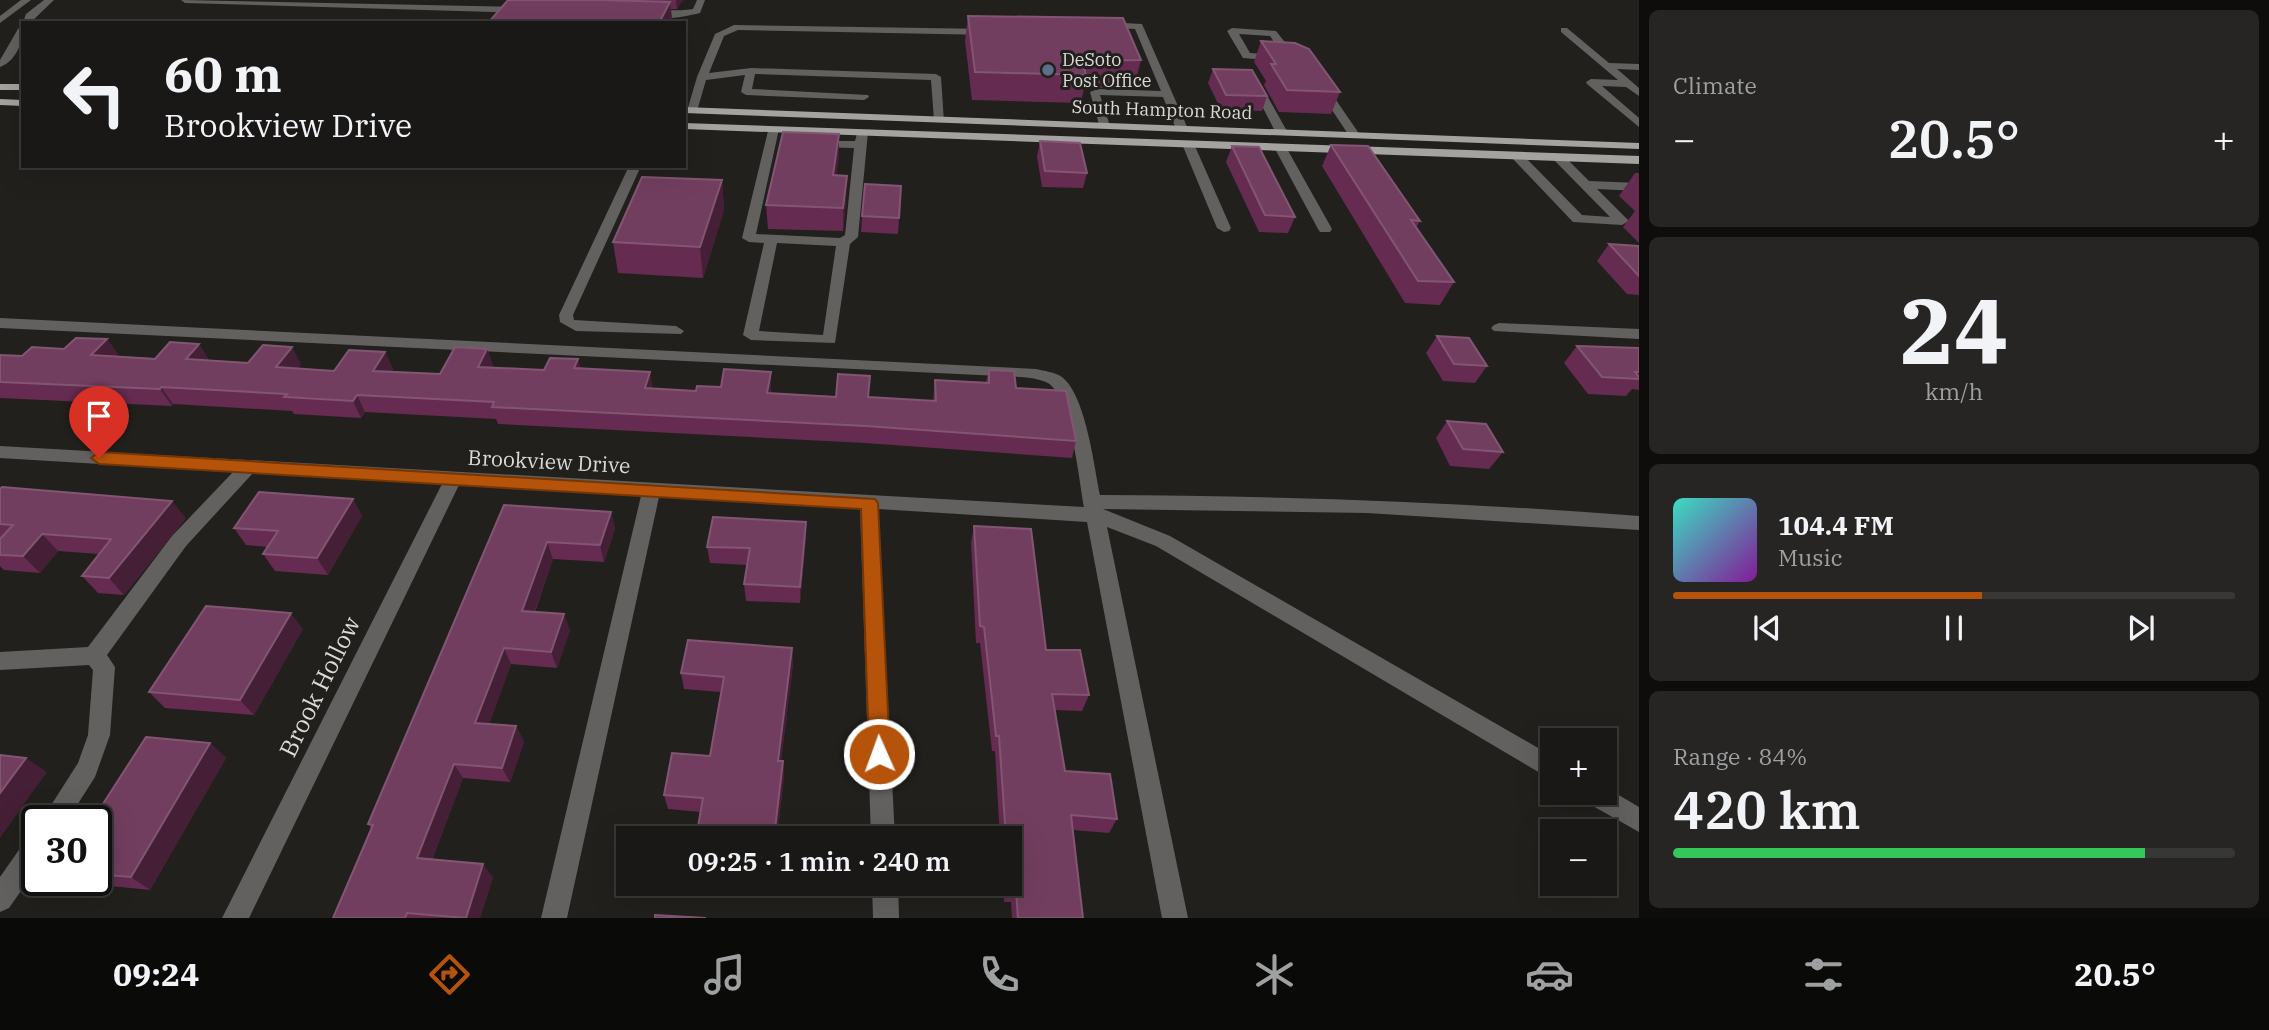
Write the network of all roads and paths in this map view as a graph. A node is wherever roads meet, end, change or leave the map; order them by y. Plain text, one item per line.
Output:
1 (27, 0) edge
2 (50, 0) edge
3 (185, 0) edge
4 (702, 0) edge
5 (540, 11) edge
6 (636, 14) edge
7 (0, 20) edge
8 (26, 21) edge
9 (999, 21) edge
10 (1088, 24) edge
11 (1564, 30) dead end
12 (21, 33) edge
13 (1247, 56) junction
14 (1290, 58) junction
15 (0, 64) edge
16 (1307, 66) edge
17 (1606, 66) junction
18 (1639, 67) edge
19 (751, 71) junction
20 (865, 74) junction
21 (702, 77) junction
22 (1315, 77) edge
23 (1627, 84) junction
24 (0, 87) edge
25 (21, 87) edge
26 (1639, 93) edge
27 (1167, 94) junction
28 (864, 97) junction
29 (0, 102) edge
30 (21, 103) edge
31 (688, 111) edge
32 (863, 117) junction
33 (940, 120) junction
34 (1639, 124) edge
35 (686, 126) edge
36 (1104, 126) junction
37 (1182, 128) junction
38 (773, 129) junction
39 (1282, 132) junction
40 (1354, 135) junction
41 (861, 139) junction
42 (783, 143) junction
43 (1188, 144) junction
44 (1639, 146) edge
45 (1280, 147) junction
46 (1364, 150) junction
47 (1517, 156) junction
48 (1559, 158) junction
49 (1639, 160) edge
50 (634, 168) edge
51 (1586, 185) junction
52 (1639, 187) edge
53 (1224, 228) dead end
54 (1325, 229) dead end
55 (771, 239) junction
56 (843, 242) junction
57 (0, 323) edge
58 (1499, 328) dead end
59 (676, 331) dead end
60 (1639, 334) edge
61 (0, 452) edge
62 (248, 467) junction
63 (453, 479) junction
64 (651, 491) junction
65 (869, 503) junction
66 (1095, 508) junction
67 (1639, 523) edge
68 (94, 656) junction
69 (0, 661) edge
70 (1540, 762) edge
71 (63, 805) edge
72 (1613, 805) edge
73 (1639, 820) edge
74 (882, 826) edge
75 (21, 869) edge
76 (885, 896) edge
77 (0, 899) edge
78 (235, 918) edge
79 (554, 918) edge
80 (886, 918) edge
81 (1174, 918) edge

1 - 7 street
2 - 8 street
3 - 5 street
4 - 6 street
9 - 21 street
10 - 27 street
11 - 17 street
12 - 15 street
13 - 14 street
13 - 14 street
13 - 39 street
14 - 16 street
17 - 18 street
17 - 23 street
19 - 20 street
19 - 21 street
19 - 28 street
20 - 28 street
20 - 33 street
21 - 31 street
22 - 40 street
23 - 26 street
23 - 34 street
24 - 25 main road
27 - 36 street
27 - 37 street
28 - 32 street
29 - 30 main road
31 - 32 main road, South Hampton Road
32 - 33 main road, South Hampton Road
32 - 41 main road
33 - 36 main road, South Hampton Road
35 - 38 main road, South Hampton Road
36 - 37 main road, South Hampton Road
37 - 39 main road, South Hampton Road
37 - 43 main road
38 - 41 main road, South Hampton Road
38 - 42 street
39 - 40 main road, South Hampton Road
40 - 44 main road, South Hampton Road
40 - 46 main road
41 - 42 street
41 - 43 main road, South Hampton Road
41 - 56 street
42 - 55 street
43 - 45 main road, South Hampton Road
43 - 53 street
45 - 46 main road, South Hampton Road
45 - 54 street
46 - 47 main road, South Hampton Road
47 - 48 main road, South Hampton Road
47 - 51 street
48 - 49 main road, South Hampton Road
48 - 51 street
50 - 59 street
51 - 52 street
55 - 56 street
55 - 56 street
57 - 66 street
58 - 60 street
61 - 62 street, Brookview Drive
62 - 63 street, Brookview Drive
62 - 68 street
63 - 64 street, Brookview Drive
63 - 78 street, Brook Hollow
64 - 65 street, Brookview Drive
64 - 79 street
65 - 66 street, Brookview Drive
65 - 74 street
66 - 67 street, Brookview Drive
66 - 70 street
66 - 81 street
68 - 69 street
68 - 71 street
72 - 73 street
75 - 77 street
76 - 80 street

